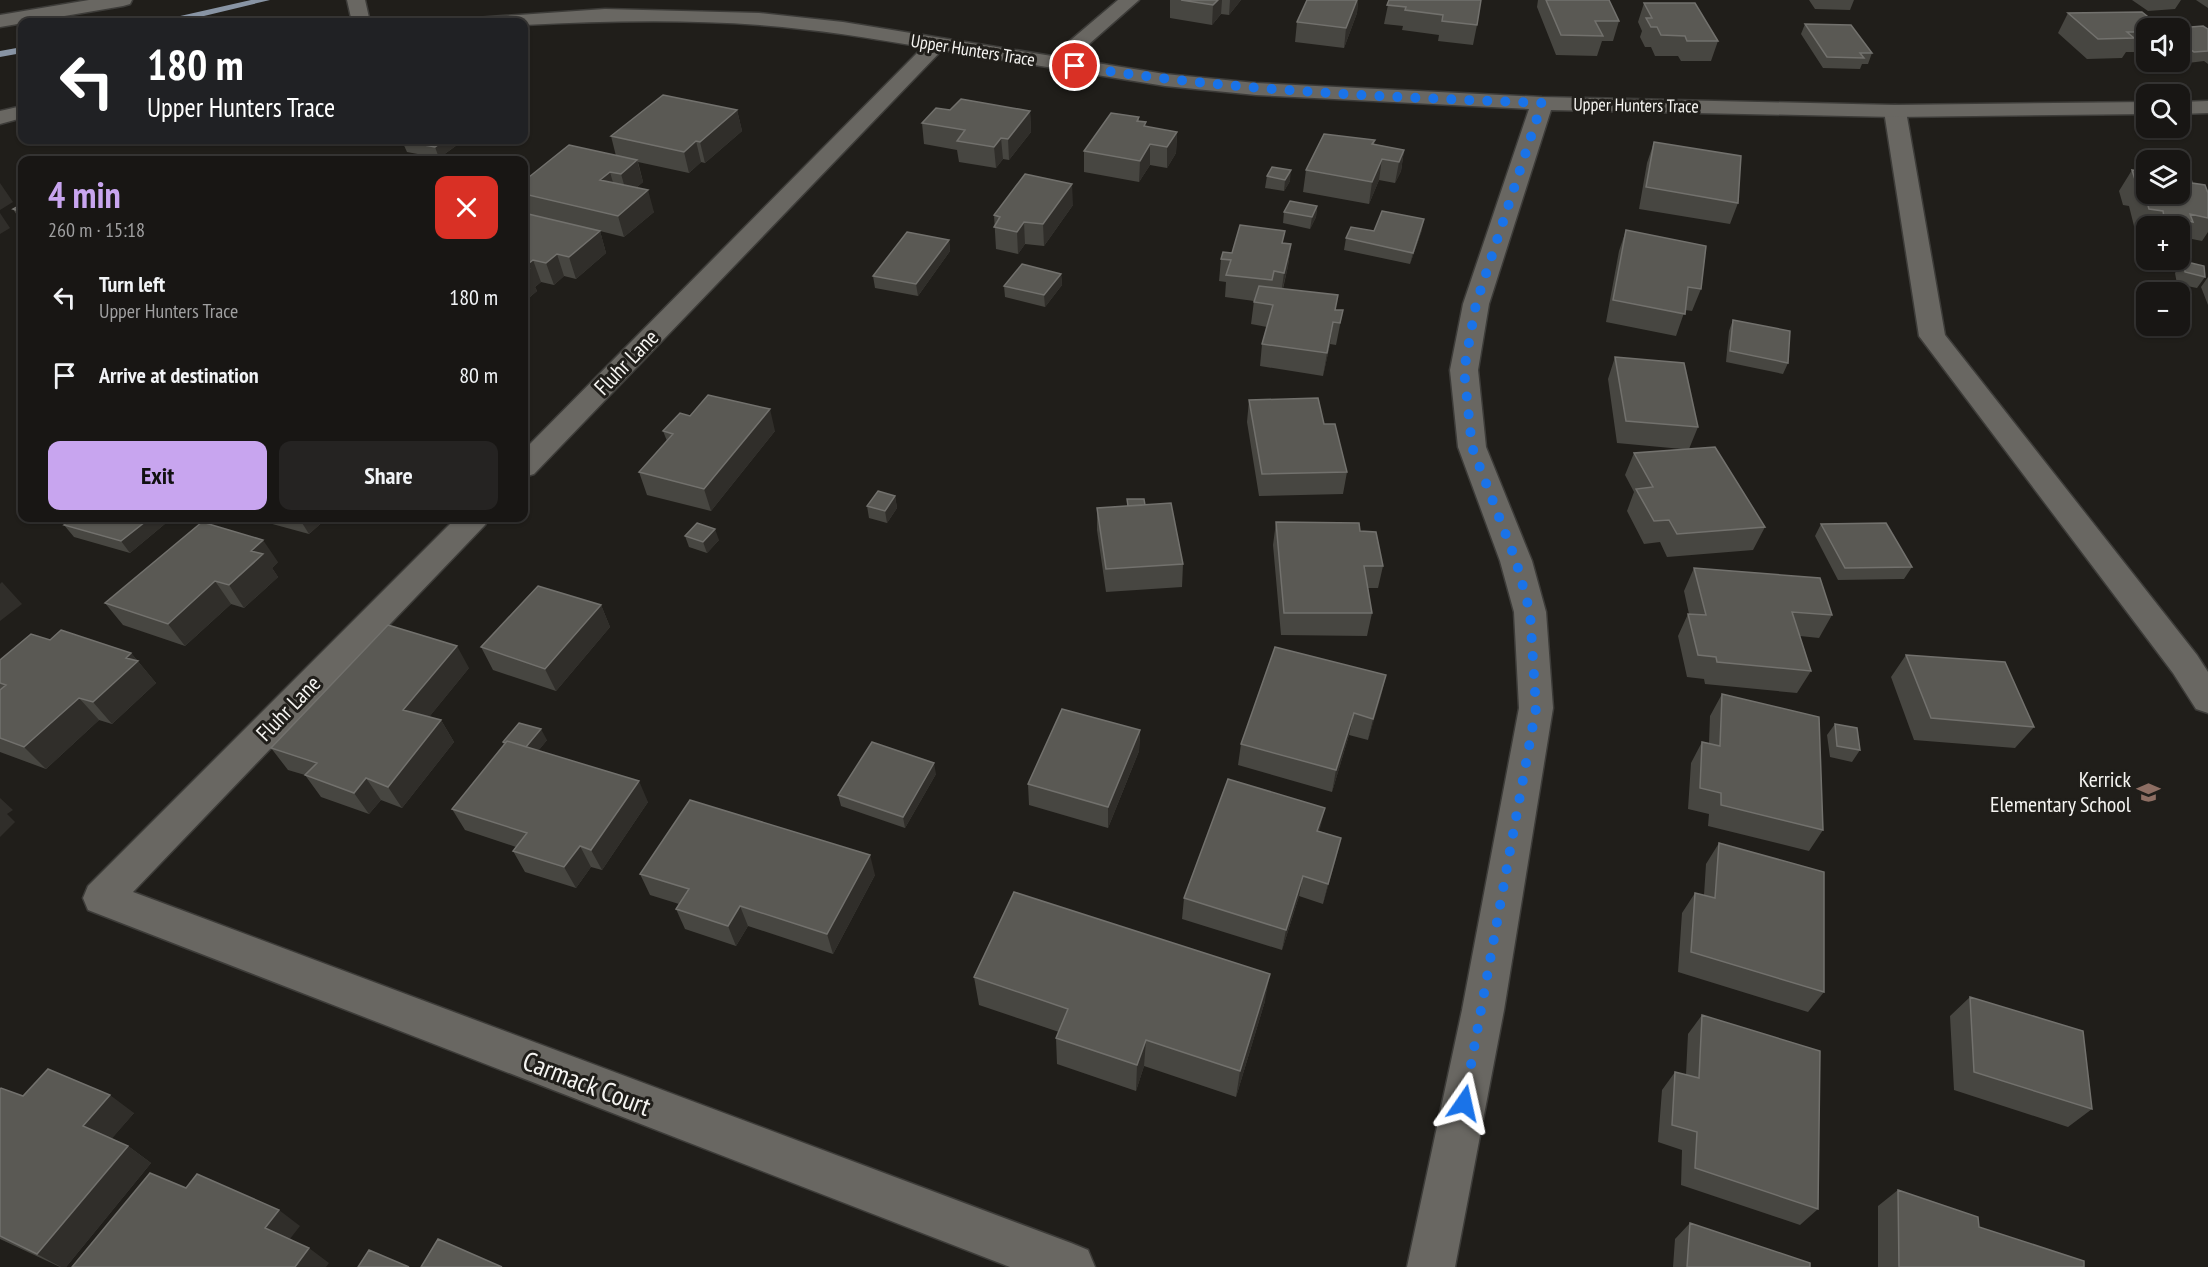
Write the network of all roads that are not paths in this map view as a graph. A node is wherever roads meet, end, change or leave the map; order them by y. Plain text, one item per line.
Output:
1 (123, 0) edge
2 (356, 0) edge
3 (1130, 0) edge
4 (360, 18) edge
5 (528, 19) edge
6 (0, 21) edge
7 (936, 45) junction
8 (1055, 63) junction
9 (1542, 103) junction
10 (2208, 107) edge
11 (2136, 108) edge
12 (2190, 108) edge
13 (1895, 111) junction
14 (18, 113) edge
15 (0, 118) edge
16 (528, 463) edge
17 (470, 522) edge
18 (2208, 700) edge
19 (102, 898) joint
20 (1071, 1267) edge
21 (1431, 1267) edge

1 - 6 street
2 - 4 street
3 - 8 street
5 - 7 street, Upper Hunters Trace
7 - 8 street, Upper Hunters Trace
7 - 16 street, Fluhr Lane
8 - 9 street, Upper Hunters Trace
9 - 13 street, Upper Hunters Trace
9 - 21 street
10 - 12 street
11 - 13 street, Upper Hunters Trace
13 - 18 street
14 - 15 street
17 - 19 street, Fluhr Lane
19 - 20 street, Carmack Court

